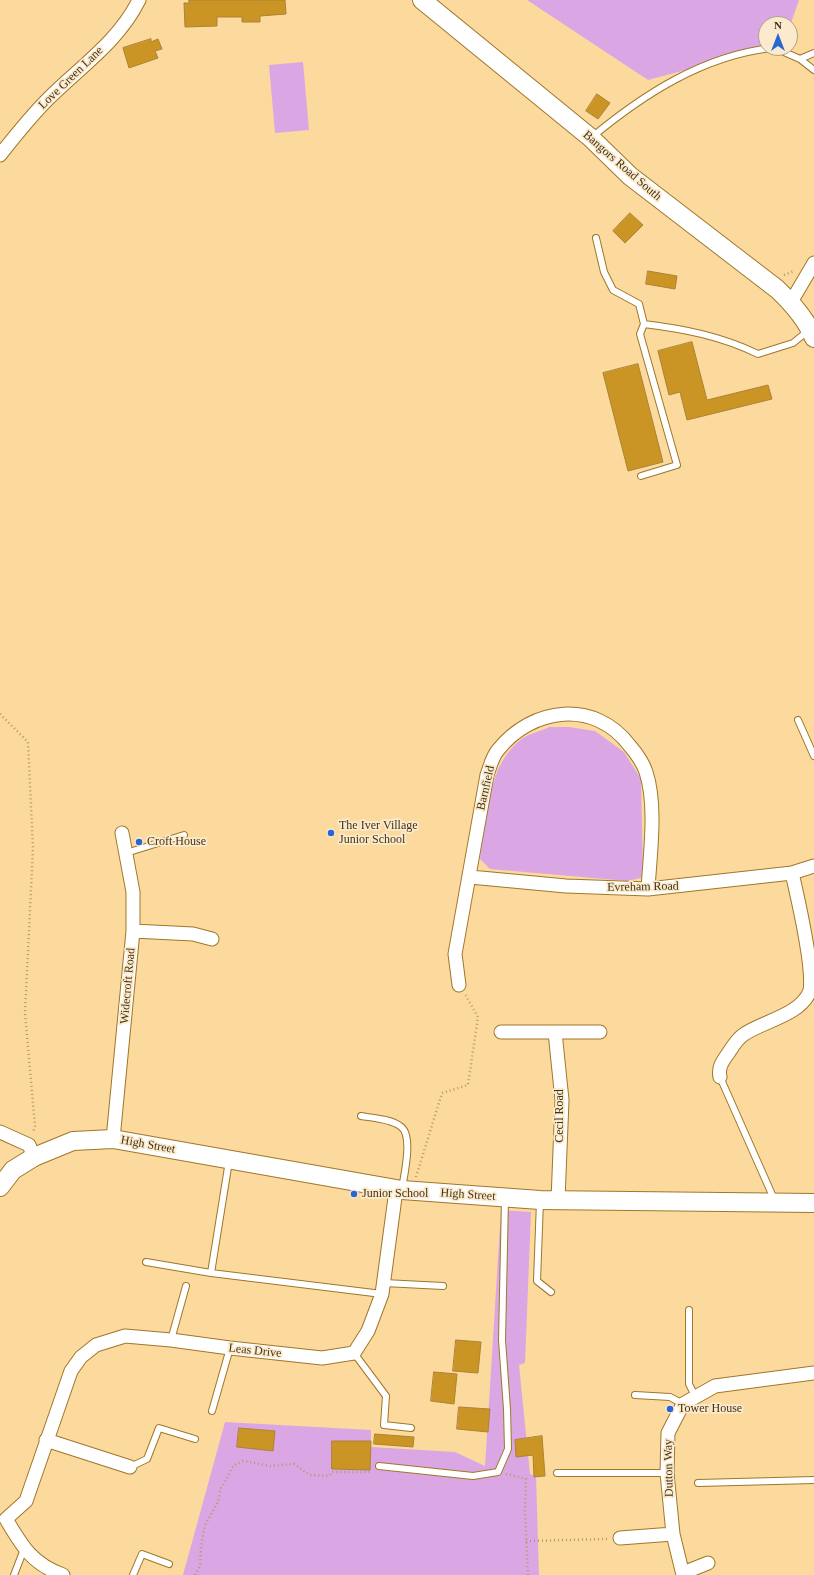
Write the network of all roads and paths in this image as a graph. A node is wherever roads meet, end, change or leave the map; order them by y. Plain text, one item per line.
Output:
1 (139, 0) edge
2 (422, 0) edge
3 (758, 49) edge
4 (814, 53) edge
5 (793, 56) edge
6 (800, 59) junction
7 (814, 70) edge
8 (591, 138) junction
9 (0, 155) edge
10 (596, 238) dead end
11 (814, 263) edge
12 (791, 302) junction
13 (644, 324) junction
14 (812, 334) edge
15 (641, 476) dead end
16 (0, 714) edge
17 (798, 720) dead end
18 (814, 756) edge
19 (122, 833) dead end
20 (184, 835) dead end
21 (126, 853) junction
22 (814, 866) edge
23 (792, 874) junction
24 (470, 877) junction
25 (648, 890) junction
26 (133, 931) junction
27 (212, 938) dead end
28 (459, 984) dead end
29 (471, 1003) dead end
30 (501, 1032) dead end
31 (555, 1032) junction
32 (600, 1032) dead end
33 (720, 1077) joint
34 (361, 1116) dead end
35 (35, 1126) dead end
36 (0, 1132) edge
37 (113, 1139) junction
38 (34, 1157) junction
39 (229, 1159) junction
40 (416, 1175) dead end
41 (0, 1187) edge
42 (399, 1190) junction
43 (505, 1197) junction
44 (540, 1200) junction
45 (558, 1200) junction
46 (776, 1202) junction
47 (814, 1203) edge
48 (146, 1262) dead end
49 (211, 1273) junction
50 (186, 1286) dead end
51 (443, 1286) dead end
52 (383, 1288) junction
53 (551, 1292) dead end
54 (690, 1310) dead end
55 (171, 1340) junction
56 (230, 1348) junction
57 (354, 1353) junction
58 (814, 1373) edge
59 (635, 1395) dead end
60 (696, 1396) junction
61 (683, 1404) junction
62 (212, 1411) dead end
63 (411, 1428) dead end
64 (195, 1439) dead end
65 (46, 1440) junction
66 (380, 1466) dead end
67 (130, 1467) joint
68 (373, 1472) dead end
69 (498, 1472) junction
70 (557, 1473) dead end
71 (667, 1473) junction
72 (814, 1480) edge
73 (698, 1483) dead end
74 (3, 1520) edge
75 (672, 1534) junction
76 (620, 1538) joint
77 (526, 1541) junction
78 (24, 1549) junction
79 (708, 1563) dead end
80 (169, 1564) dead end
81 (683, 1574) edge
82 (14, 1575) edge
83 (63, 1575) edge
84 (133, 1575) edge
85 (195, 1575) edge
86 (528, 1575) edge

1 - 9 street, Love Green Lane
2 - 8 main road, Bangors Road South
3 - 8 lane
4 - 6 lane
5 - 6 lane
6 - 7 lane
8 - 12 main road, Bangors Road South
10 - 13 lane
11 - 12 street
12 - 14 main road, Bangors Road South
13 - 14 lane
13 - 15 lane
16 - 35 path
17 - 18 lane
19 - 21 street, Widecroft Road
20 - 21 lane
21 - 26 street, Widecroft Road
22 - 23 street, Evreham Road
23 - 25 street, Evreham Road
23 - 33 street
24 - 25 street, Evreham Road
24 - 25 street, Barnfield
24 - 28 street, Barnfield
26 - 27 street
26 - 37 street, Widecroft Road
29 - 40 path
30 - 31 street
31 - 32 street
31 - 45 street, Cecil Road
33 - 46 lane
34 - 42 lane
36 - 38 street
37 - 38 main road, High Street
37 - 39 main road, High Street
38 - 41 main road, High Street
39 - 42 main road, High Street
39 - 49 lane
42 - 43 main road, High Street
42 - 52 street
43 - 44 main road, High Street
43 - 69 lane
44 - 45 main road, High Street
44 - 53 lane
45 - 46 main road, High Street
46 - 47 main road, High Street
48 - 49 lane
49 - 52 lane
50 - 55 lane
51 - 52 lane
52 - 57 street
54 - 60 lane
55 - 56 street, Leas Drive
55 - 65 street, Leas Drive
56 - 57 street, Leas Drive
56 - 62 lane
57 - 63 lane
58 - 60 street
59 - 61 lane
60 - 61 street
61 - 71 street, Dutton Way
64 - 67 lane
65 - 67 street
65 - 74 street, Leas Drive
66 - 69 lane
68 - 85 path
69 - 77 path
70 - 71 lane
71 - 75 street, Dutton Way
72 - 73 lane
74 - 78 street, Leas Drive
75 - 76 street
75 - 81 street, Dutton Way
76 - 77 path
77 - 86 path
78 - 82 lane
78 - 83 street, Leas Drive
79 - 81 street
80 - 84 lane

